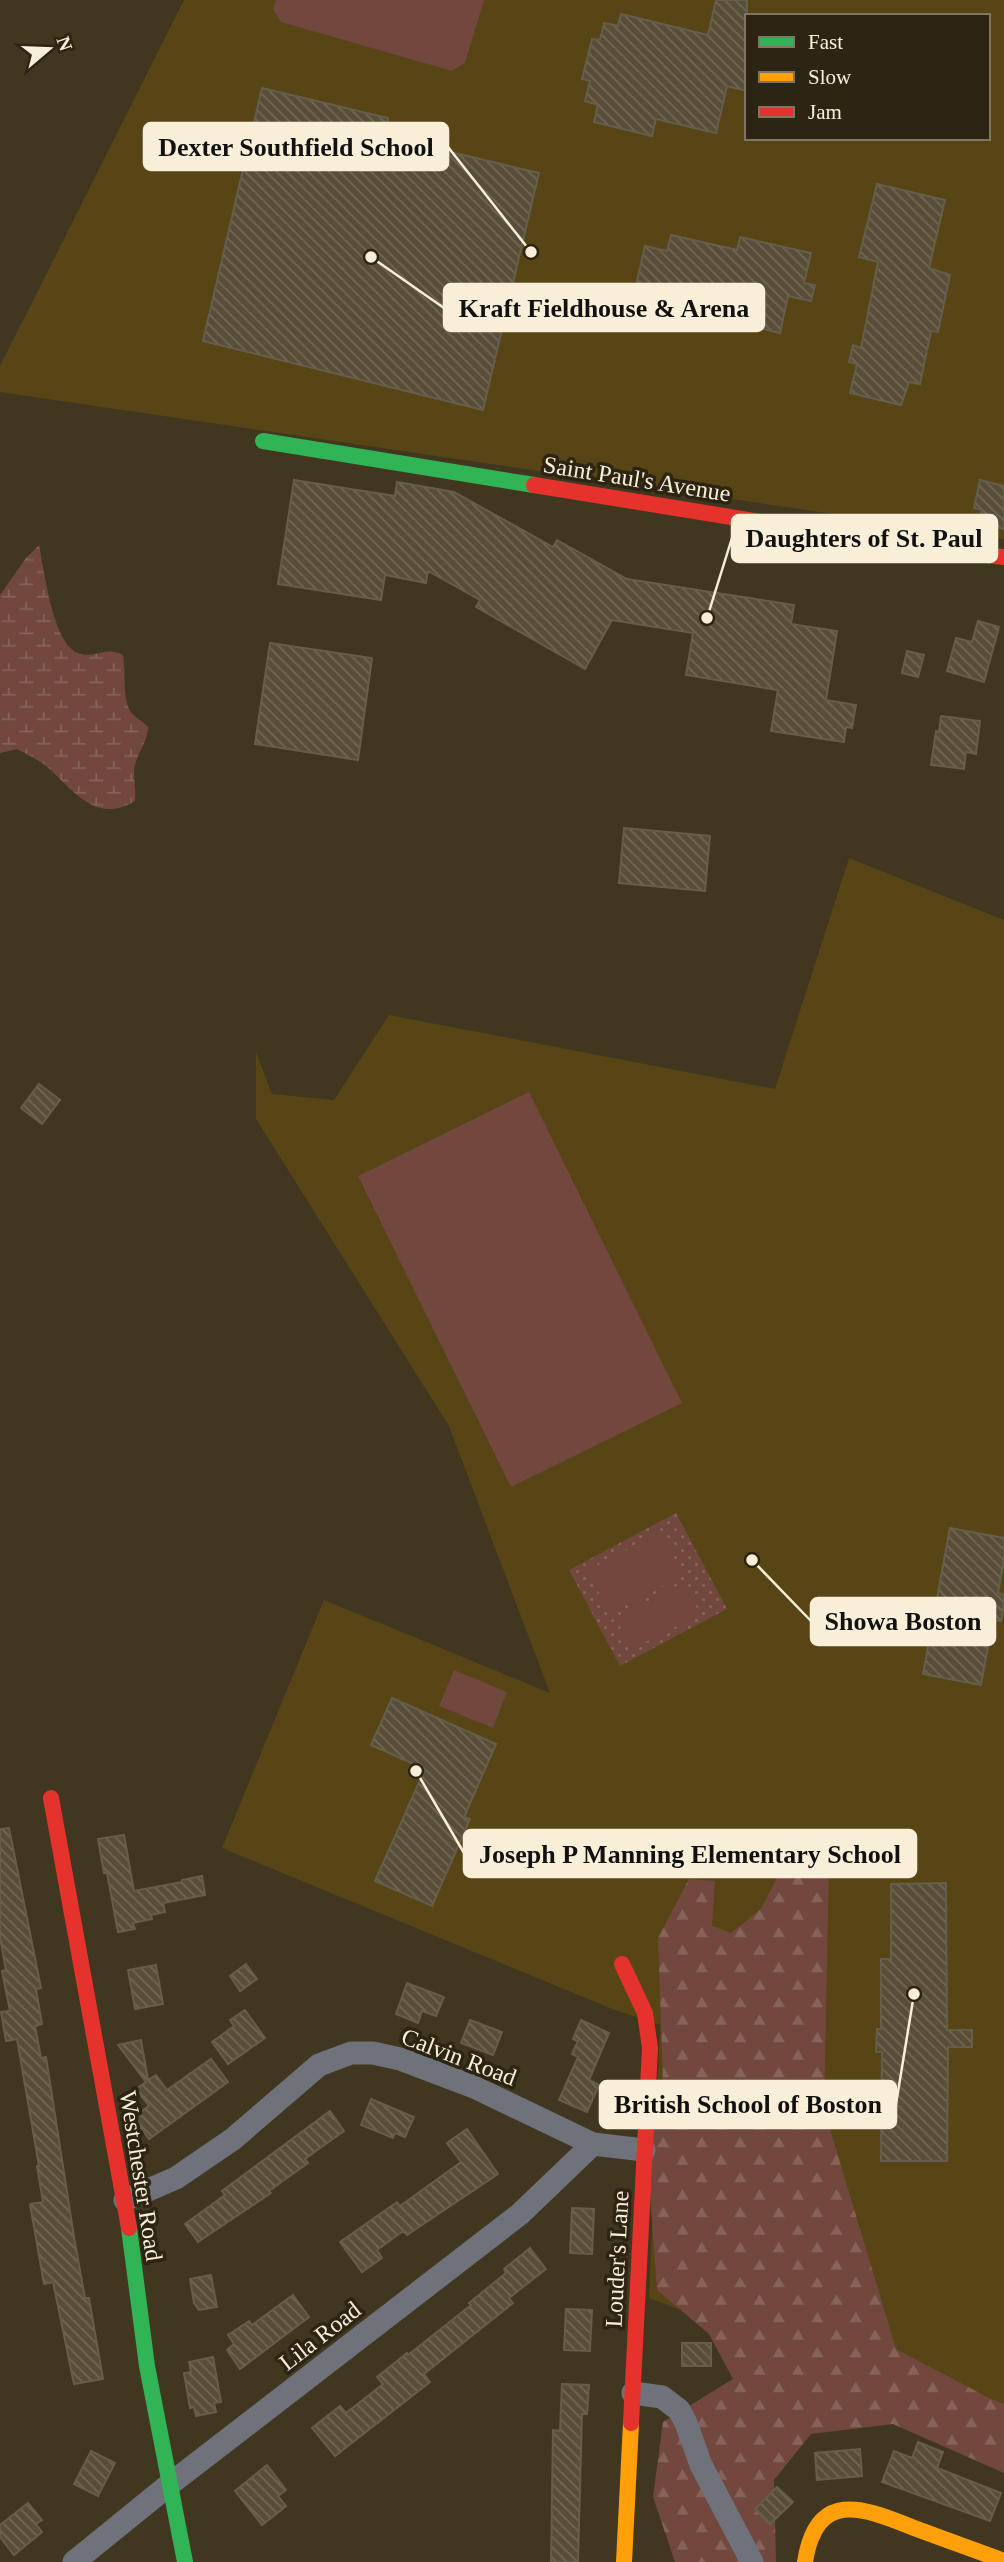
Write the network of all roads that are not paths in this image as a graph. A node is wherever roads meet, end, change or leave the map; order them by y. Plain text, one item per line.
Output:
1 (263, 441) dead end
2 (1004, 557) edge
3 (51, 1798) dead end
4 (622, 1964) dead end
5 (593, 2144) junction
6 (644, 2150) junction
7 (125, 2200) junction
8 (633, 2393) junction
9 (170, 2484) junction
10 (1004, 2561) edge
11 (74, 2562) edge
12 (184, 2562) edge
13 (624, 2562) edge
14 (751, 2562) edge
15 (805, 2562) edge

1 - 2 street, Saint Paul's Avenue
3 - 7 street, Westchester Road
4 - 6 street, Louder's Lane
5 - 6 street, Calvin Road
5 - 7 street, Calvin Road
5 - 9 street, Lila Road
6 - 8 street, Louder's Lane
7 - 9 street, Westchester Road
8 - 13 street, Louder's Lane
8 - 14 street
9 - 11 street, Lila Road
9 - 12 street, Westchester Road
10 - 15 street

